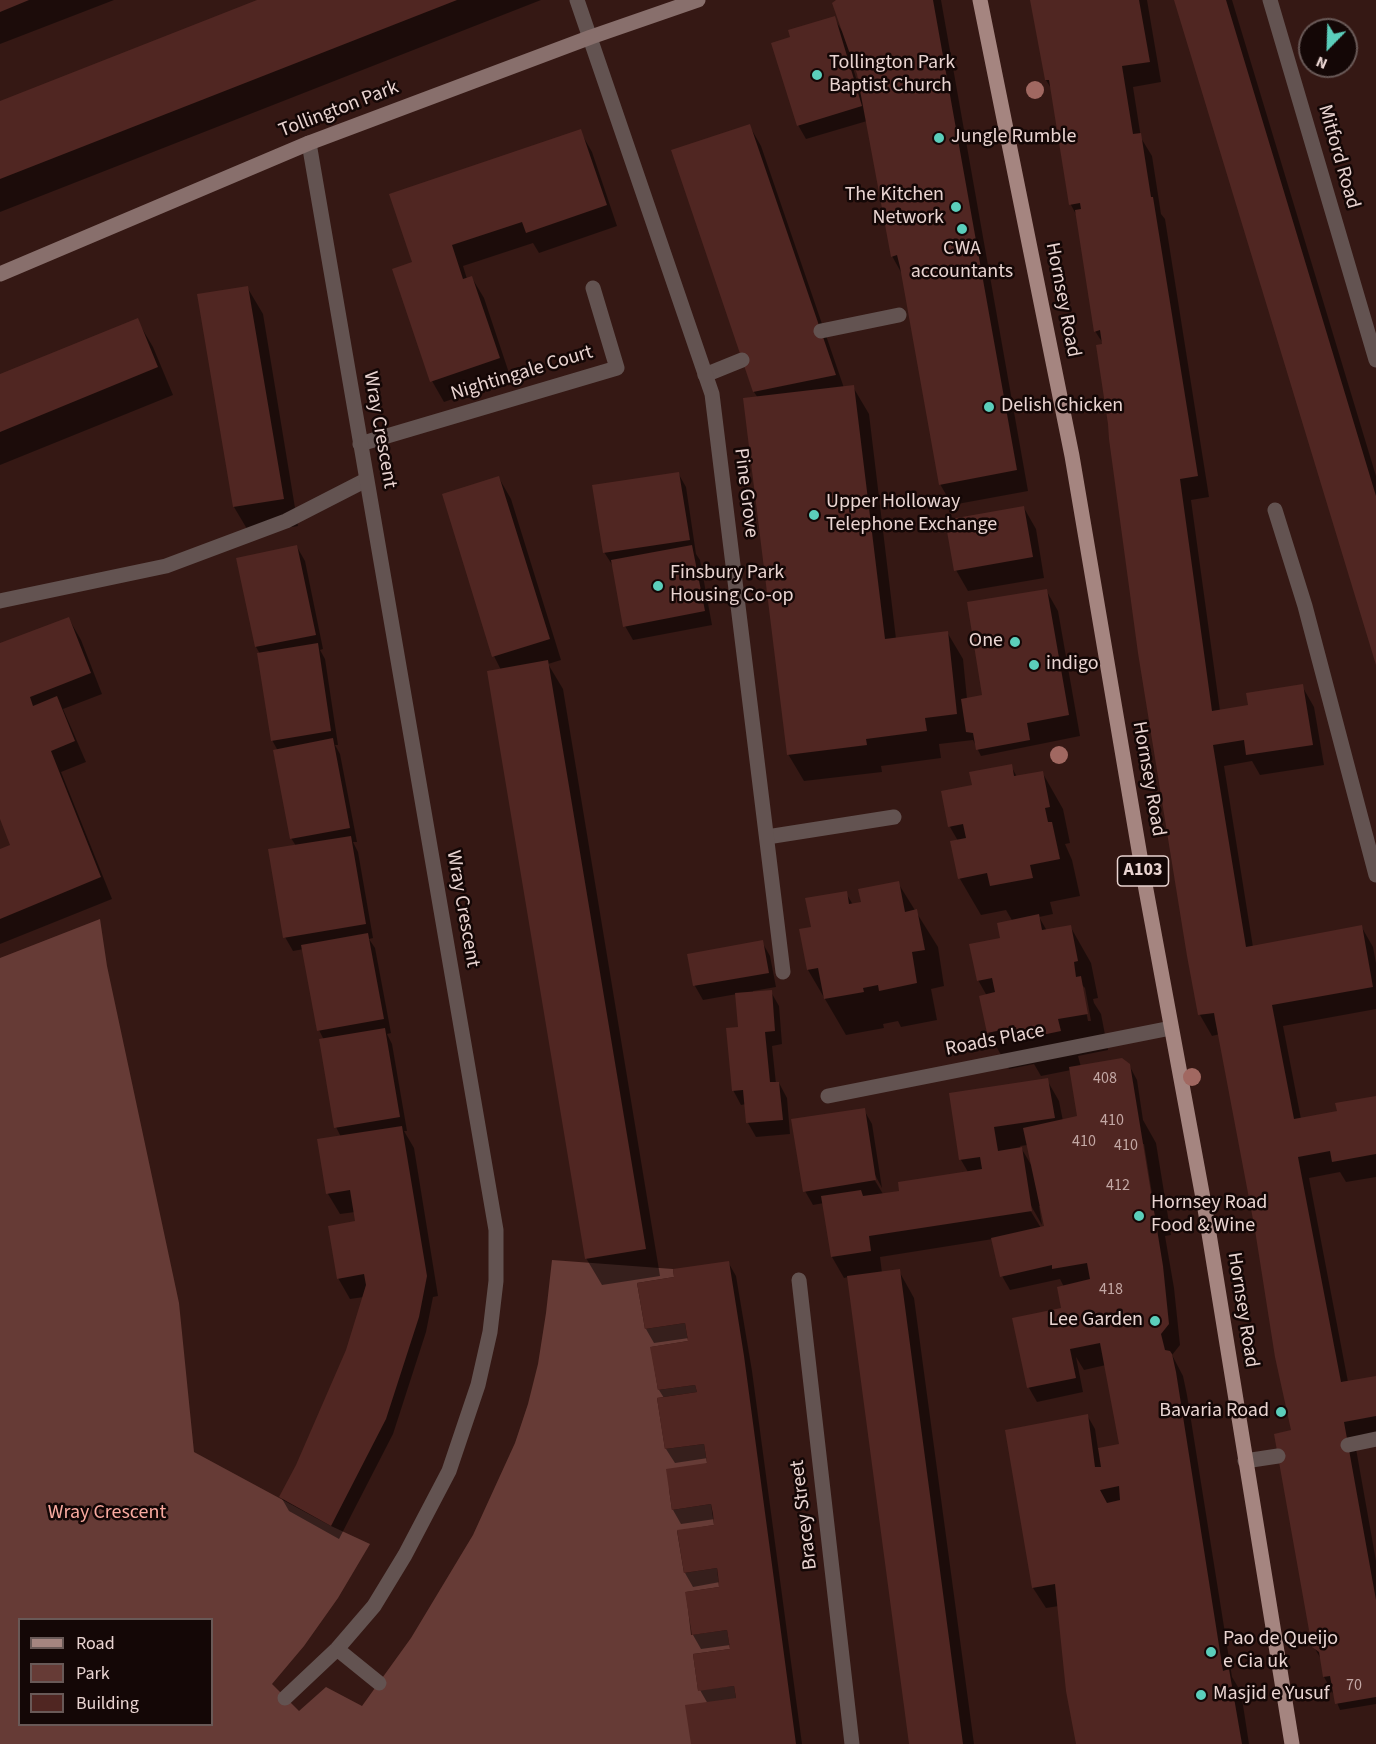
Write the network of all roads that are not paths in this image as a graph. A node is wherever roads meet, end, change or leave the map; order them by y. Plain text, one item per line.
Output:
1 (577, 0) edge
2 (698, 0) edge
3 (980, 0) edge
4 (1270, 0) edge
5 (591, 38) junction
6 (309, 143) junction
7 (0, 274) edge
8 (592, 288) dead end
9 (899, 315) dead end
10 (821, 331) dead end
11 (742, 360) dead end
12 (1376, 360) edge
13 (705, 375) junction
14 (360, 444) junction
15 (366, 480) junction
16 (1275, 510) dead end
17 (0, 601) edge
18 (894, 817) dead end
19 (766, 837) junction
20 (1376, 874) edge
21 (783, 972) dead end
22 (1171, 1028) junction
23 (828, 1096) dead end
24 (799, 1280) dead end
25 (1376, 1440) edge
26 (1348, 1444) dead end
27 (1278, 1456) dead end
28 (1245, 1461) junction
29 (337, 1649) junction
30 (379, 1683) dead end
31 (285, 1698) dead end
32 (852, 1744) edge
33 (1292, 1744) edge

1 - 5 street, Pine Grove
2 - 5 street, Tollington Park
3 - 22 main road, Hornsey Road / A103
4 - 12 street, Mitford Road
5 - 6 street, Tollington Park
5 - 13 street, Pine Grove
6 - 7 street, Tollington Park
6 - 14 street, Wray Crescent
8 - 14 street, Nightingale Court
9 - 10 street
11 - 13 street
13 - 19 street, Pine Grove
14 - 15 street, Wray Crescent
15 - 17 street
15 - 29 street, Wray Crescent
16 - 20 street
18 - 19 street
19 - 21 street, Pine Grove
22 - 23 street, Roads Place
22 - 28 main road, Hornsey Road / A103
24 - 32 street, Bracey Street
25 - 26 street
27 - 28 street
28 - 33 main road, Hornsey Road / A103
29 - 30 street
29 - 31 street, Wray Crescent

